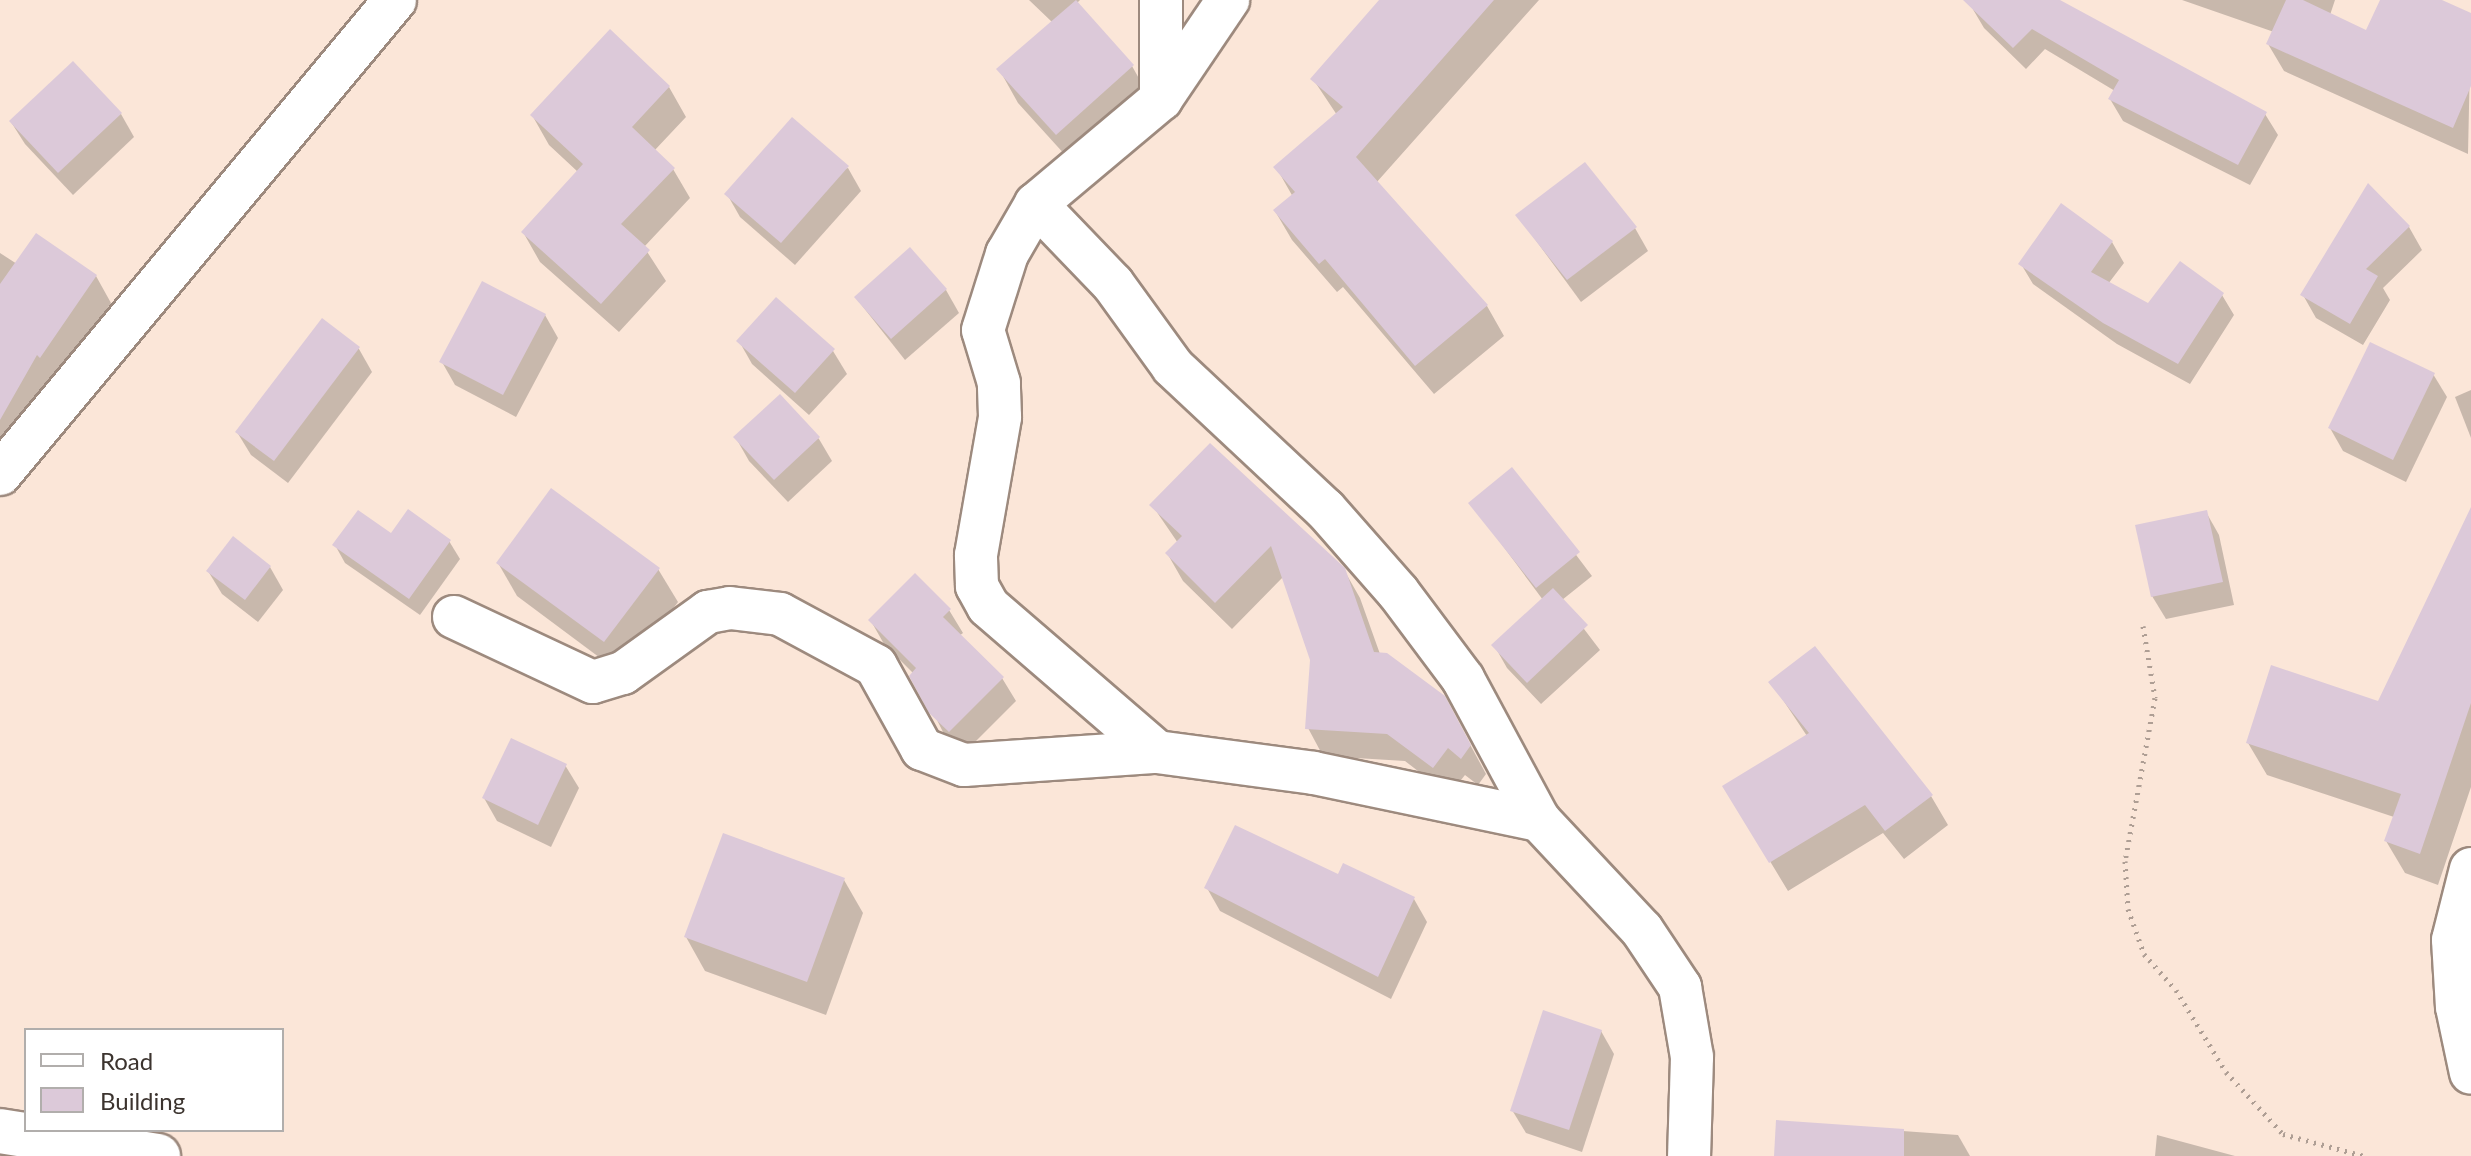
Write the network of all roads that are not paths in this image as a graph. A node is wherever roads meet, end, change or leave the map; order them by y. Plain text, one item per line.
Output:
1 (395, 0) edge
2 (1161, 0) edge
3 (1228, 0) edge
4 (1161, 99) junction
5 (1036, 204) junction
6 (0, 474) edge
7 (454, 617) dead end
8 (1157, 752) junction
9 (1539, 820) junction
10 (2471, 869) edge
11 (2471, 1073) edge
12 (0, 1131) edge
13 (158, 1156) edge
14 (1689, 1156) edge

1 - 6 street
2 - 4 street
3 - 4 street
4 - 5 street
5 - 8 street
5 - 9 street
7 - 8 street
8 - 9 street
9 - 14 street
10 - 11 street
12 - 13 highway

